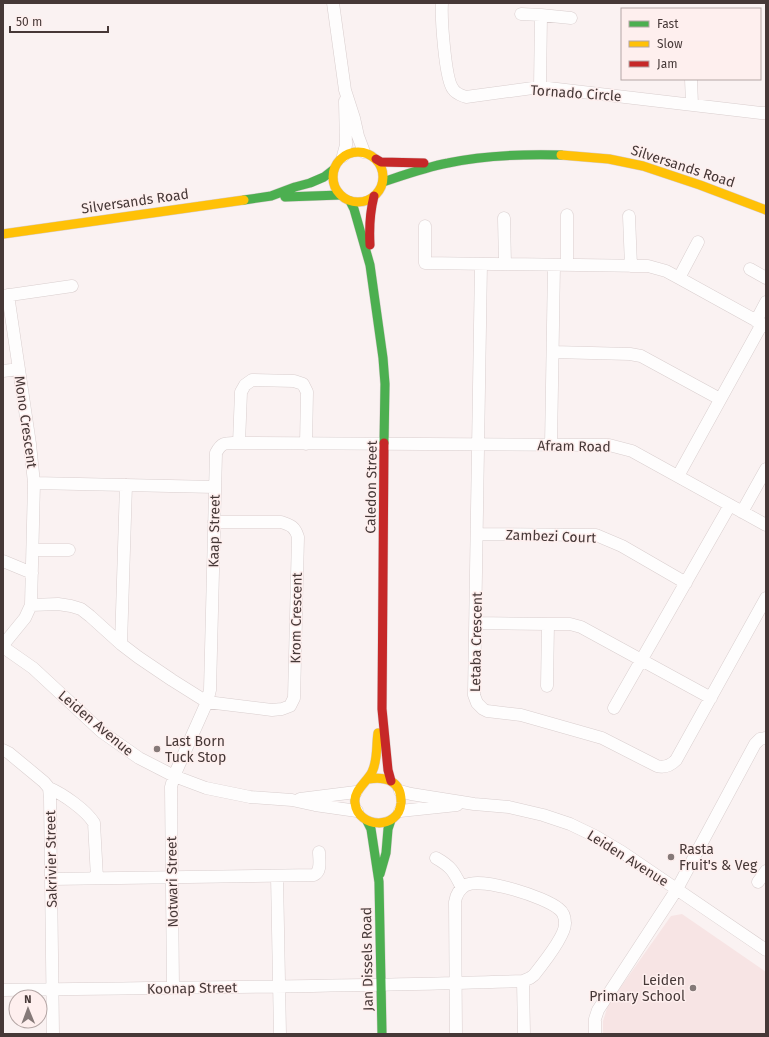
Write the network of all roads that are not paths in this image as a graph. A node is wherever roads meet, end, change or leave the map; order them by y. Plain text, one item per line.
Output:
1 (333, 3) edge
2 (442, 3) edge
3 (521, 14) dead end
4 (541, 15) junction
5 (571, 18) dead end
6 (691, 80) edge
7 (540, 87) junction
8 (345, 90) junction
9 (692, 104) junction
10 (766, 113) edge
11 (364, 152) junction
12 (343, 156) junction
13 (376, 159) junction
14 (446, 163) junction
15 (333, 170) junction
16 (383, 182) junction
17 (340, 195) junction
18 (271, 196) junction
19 (374, 196) junction
20 (350, 201) junction
21 (766, 210) edge
22 (567, 215) dead end
23 (629, 216) dead end
24 (504, 218) dead end
25 (425, 226) dead end
26 (3, 234) edge
27 (698, 242) dead end
28 (481, 264) junction
29 (505, 264) junction
30 (554, 265) junction
31 (567, 265) junction
32 (370, 266) junction
33 (631, 266) junction
34 (750, 269) dead end
35 (679, 278) junction
36 (766, 278) edge
37 (72, 286) dead end
38 (5, 295) edge
39 (766, 302) edge
40 (761, 324) edge
41 (552, 352) junction
42 (19, 369) junction
43 (3, 371) edge
44 (720, 399) junction
45 (239, 443) junction
46 (306, 444) junction
47 (385, 444) junction
48 (478, 445) junction
49 (551, 445) junction
50 (766, 469) edge
51 (678, 476) junction
52 (34, 483) junction
53 (126, 485) junction
54 (215, 487) junction
55 (730, 505) junction
56 (742, 512) junction
57 (214, 522) junction
58 (766, 525) edge
59 (477, 534) junction
60 (33, 550) junction
61 (69, 550) dead end
62 (3, 560) edge
63 (32, 573) junction
64 (686, 583) junction
65 (766, 598) edge
66 (32, 605) junction
67 (476, 624) junction
68 (548, 624) junction
69 (121, 644) junction
70 (3, 646) edge
71 (642, 660) junction
72 (547, 686) dead end
73 (711, 698) junction
74 (208, 702) junction
75 (614, 708) dead end
76 (382, 709) junction
77 (766, 738) edge
78 (3, 750) edge
79 (174, 776) junction
80 (368, 780) junction
81 (391, 781) junction
82 (49, 788) junction
83 (400, 791) junction
84 (356, 792) junction
85 (292, 800) junction
86 (474, 804) junction
87 (357, 811) junction
88 (395, 816) junction
89 (367, 821) junction
90 (319, 852) dead end
91 (436, 858) dead end
92 (766, 871) edge
93 (277, 876) junction
94 (172, 877) junction
95 (97, 878) junction
96 (51, 879) junction
97 (379, 882) junction
98 (758, 882) dead end
99 (462, 888) junction
100 (677, 889) junction
101 (766, 950) edge
102 (523, 981) junction
103 (456, 983) junction
104 (381, 985) junction
105 (279, 987) junction
106 (173, 988) junction
107 (53, 989) junction
108 (3, 990) edge
109 (53, 1034) edge
110 (280, 1034) edge
111 (382, 1034) edge
112 (456, 1034) edge
113 (524, 1034) edge
114 (595, 1034) edge

1 - 8 street
2 - 7 street, Tornado Circle
3 - 4 street
4 - 5 street
4 - 7 street
6 - 9 street
7 - 9 street, Tornado Circle
8 - 11 street
8 - 12 street
9 - 10 street, Tornado Circle
11 - 12 street
11 - 13 street
12 - 15 street
13 - 14 street, Silversands Road
13 - 16 street
14 - 16 street, Silversands Road
14 - 21 street, Silversands Road
15 - 17 street
15 - 18 street, Silversands Road
16 - 19 street
17 - 18 street, Silversands Road
17 - 20 street
18 - 26 street, Silversands Road
19 - 20 street
19 - 32 street, Caledon Street
20 - 32 street, Caledon Street
22 - 31 street
23 - 33 street
24 - 29 street
25 - 28 street
27 - 35 street
28 - 29 street
28 - 48 street, Letaba Crescent
29 - 30 street
30 - 31 street
30 - 41 street
31 - 33 street
32 - 47 street, Caledon Street
33 - 35 street
34 - 36 street
35 - 40 street
37 - 38 street, Mono Crescent
38 - 42 street, Mono Crescent
39 - 40 street
40 - 44 street
41 - 44 street
41 - 49 street
42 - 43 street
42 - 52 street, Mono Crescent
44 - 51 street
45 - 46 street, Kaap Street
45 - 46 street
45 - 54 street, Kaap Street
46 - 47 street, Kaap Street
47 - 48 street, Afram Road
47 - 76 street, Caledon Street
48 - 49 street, Afram Road
48 - 59 street, Letaba Crescent
49 - 51 street, Afram Road
50 - 56 street
51 - 55 street, Afram Road
52 - 53 street
52 - 60 street, Mono Crescent
53 - 54 street
53 - 69 street
54 - 57 street, Kaap Street
55 - 56 street, Afram Road
55 - 64 street
56 - 58 street, Afram Road
57 - 74 street, Kaap Street
57 - 74 street, Krom Crescent
59 - 64 street, Zambezi Court
59 - 67 street, Letaba Crescent
60 - 61 street
60 - 63 street, Mono Crescent
62 - 63 street
63 - 66 street, Mono Crescent
64 - 71 street
65 - 73 street, Letaba Crescent
66 - 69 street
66 - 70 street
67 - 68 street
67 - 73 street, Letaba Crescent
68 - 71 street
68 - 72 street
69 - 74 street
70 - 79 street, Leiden Avenue
71 - 73 street
71 - 75 street
74 - 79 street, Kaap Street
76 - 80 street, Caledon Street
76 - 81 street, Caledon Street
77 - 100 street
78 - 82 street
79 - 85 street, Leiden Avenue
79 - 94 street, Notwari Street
80 - 81 street
80 - 84 street
81 - 83 street
82 - 95 street
82 - 96 street, Sakrivier Street
83 - 86 street, Leiden Avenue
83 - 88 street
84 - 85 street, Leiden Avenue
84 - 87 street
85 - 87 street, Leiden Avenue
86 - 88 street, Leiden Avenue
86 - 100 street, Leiden Avenue
87 - 89 street
88 - 89 street
88 - 97 street, Jan Dissels Road
89 - 97 street, Jan Dissels Road
90 - 93 street
91 - 99 street
92 - 98 street
93 - 94 street
93 - 105 street
94 - 95 street
94 - 106 street, Notwari Street
95 - 96 street
96 - 107 street, Sakrivier Street
97 - 104 street, Jan Dissels Road
99 - 102 street
99 - 103 street
100 - 101 street, Leiden Avenue
100 - 114 street
102 - 103 street
102 - 113 street
103 - 104 street, Koonap Street
103 - 112 street
104 - 105 street, Koonap Street
104 - 111 street, Jan Dissels Road
105 - 106 street, Koonap Street
105 - 110 street
106 - 107 street, Koonap Street
107 - 108 street, Koonap Street
107 - 109 street, Sakrivier Street

